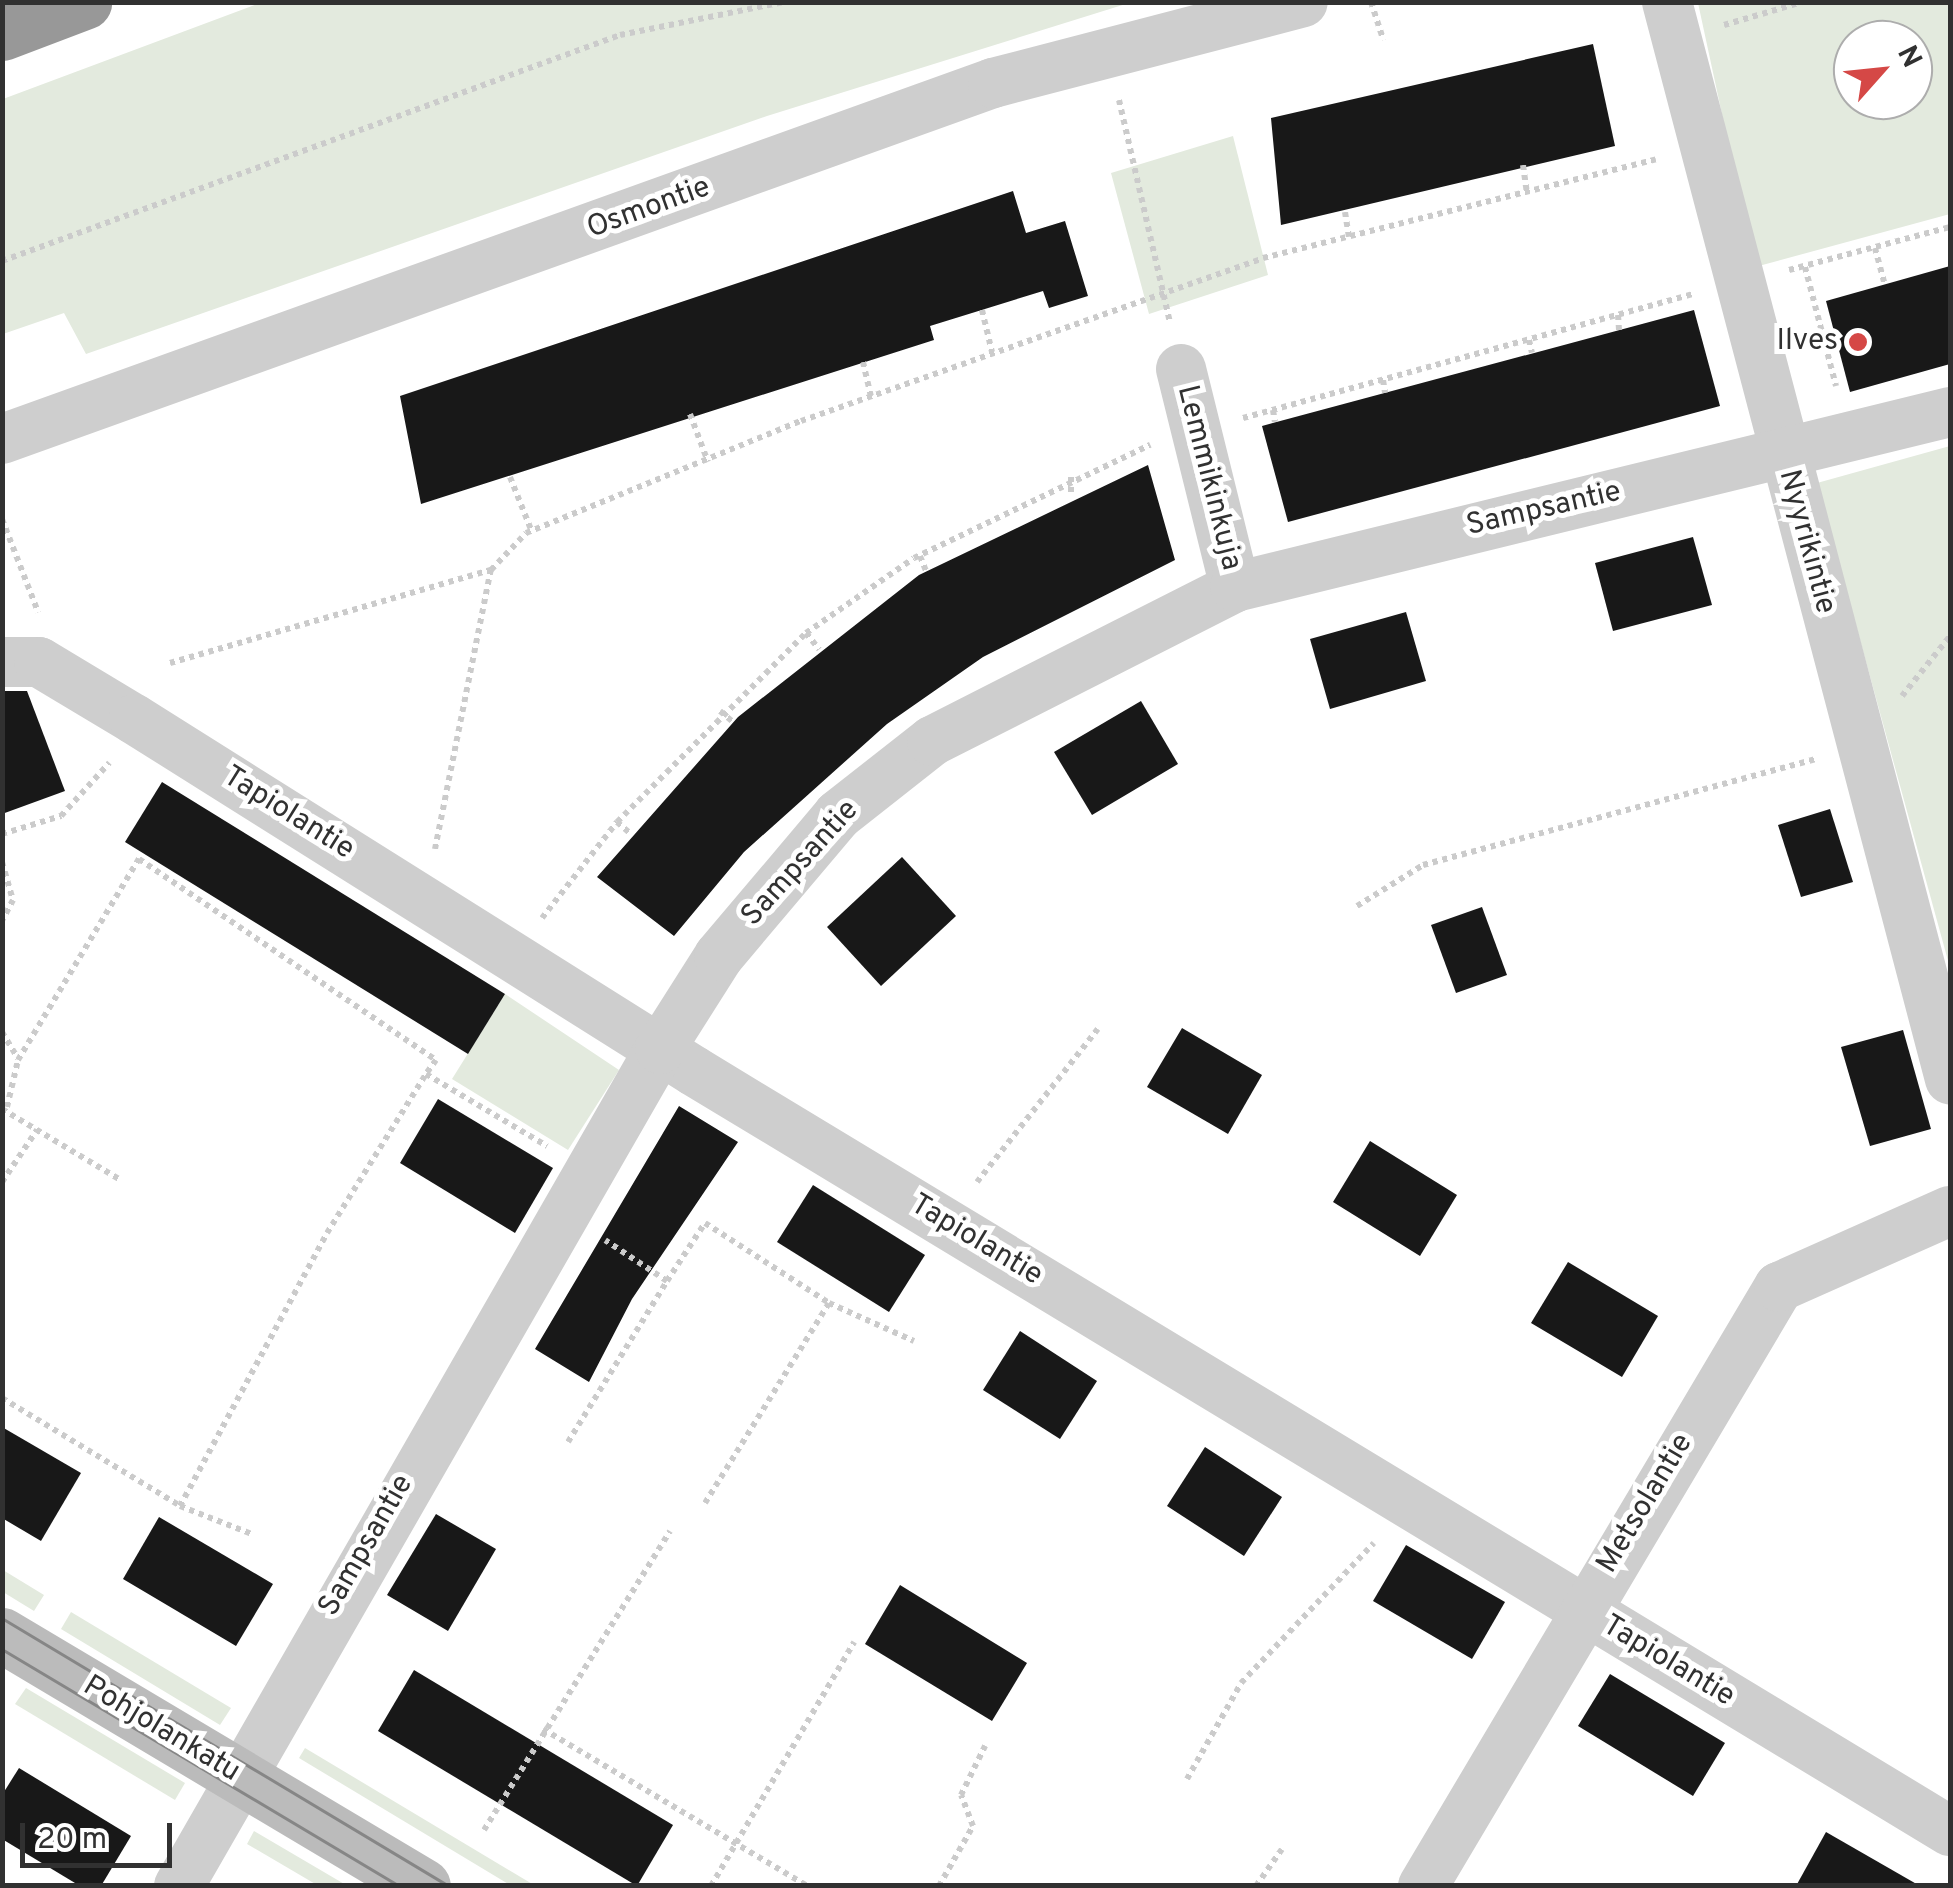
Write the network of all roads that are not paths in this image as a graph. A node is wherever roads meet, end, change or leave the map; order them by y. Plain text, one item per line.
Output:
1 (84, 2) edge
2 (1303, 2) edge
3 (1671, 23) edge
4 (2, 33) edge
5 (1181, 369) road end
6 (1950, 412) edge
7 (2, 439) edge
8 (1782, 454) junction
9 (1235, 586) junction
10 (21, 662) edge
11 (660, 1049) junction
12 (1950, 1079) edge
13 (1950, 1211) edge
14 (1582, 1610) junction
15 (2, 1635) edge
16 (239, 1776) junction
17 (1950, 1831) edge
18 (179, 1886) edge
19 (422, 1886) edge
20 (1423, 1886) edge

1 - 4 highway
2 - 7 street, Osmontie
3 - 8 street, Nyyrikintie
5 - 9 street, Lemmikinkuja
6 - 8 street, Sampsantie
8 - 9 street, Sampsantie
8 - 12 street, Nyyrikintie
9 - 11 street, Sampsantie
10 - 11 street, Tapiolantie
11 - 14 street, Tapiolantie
11 - 16 street, Sampsantie
13 - 14 street, Metsolantie
14 - 17 street, Tapiolantie
14 - 20 street, Metsolantie
15 - 16 street, Pohjolankatu
16 - 18 street, Sampsantie
16 - 19 street, Pohjolankatu

